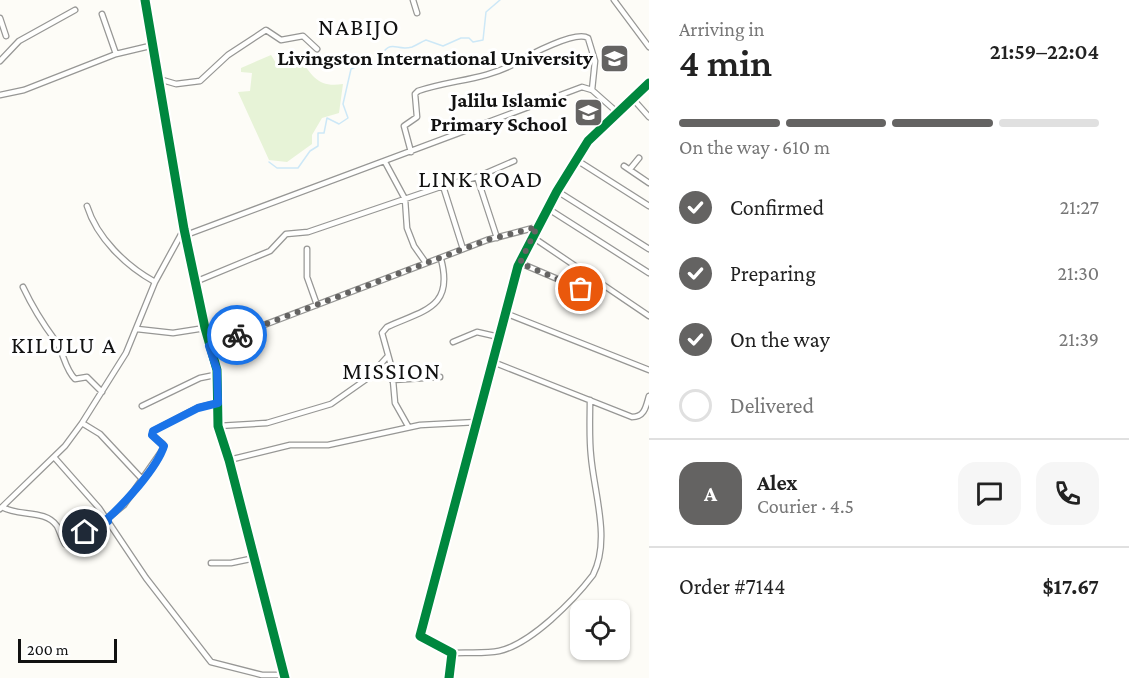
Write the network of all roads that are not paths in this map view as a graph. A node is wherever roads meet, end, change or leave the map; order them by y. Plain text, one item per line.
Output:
1 (145, 0) edge
2 (413, 0) edge
3 (614, 0) edge
4 (75, 10) dead end
5 (417, 13) dead end
6 (102, 14) dead end
7 (0, 18) edge
8 (6, 36) dead end
9 (154, 45) junction
10 (649, 47) edge
11 (317, 49) dead end
12 (116, 54) junction
13 (0, 62) edge
14 (159, 79) junction
15 (649, 83) edge
16 (592, 90) junction
17 (0, 95) edge
18 (633, 99) junction
19 (618, 113) junction
20 (649, 117) edge
21 (411, 152) junction
22 (639, 158) dead end
23 (575, 159) junction
24 (514, 161) dead end
25 (385, 162) junction
26 (624, 166) dead end
27 (630, 169) junction
28 (477, 177) junction
29 (649, 183) edge
30 (443, 186) junction
31 (557, 191) junction
32 (649, 197) edge
33 (405, 199) junction
34 (647, 205) edge
35 (87, 206) dead end
36 (547, 208) junction
37 (537, 227) junction
38 (184, 229) junction
39 (186, 235) junction
40 (531, 236) junction
41 (497, 238) junction
42 (307, 249) dead end
43 (464, 249) junction
44 (649, 249) edge
45 (441, 259) junction
46 (426, 263) junction
47 (520, 263) junction
48 (649, 273) edge
49 (155, 282) junction
50 (195, 282) junction
51 (23, 287) dead end
52 (581, 289) dead end
53 (317, 305) junction
54 (505, 313) junction
55 (649, 316) edge
56 (137, 328) junction
57 (205, 328) junction
58 (499, 337) junction
59 (453, 342) dead end
60 (209, 346) junction
61 (387, 357) junction
62 (493, 362) junction
63 (649, 370) edge
64 (215, 375) junction
65 (440, 377) dead end
66 (392, 380) junction
67 (102, 392) junction
68 (649, 396) edge
69 (590, 400) junction
70 (218, 403) junction
71 (142, 406) dead end
72 (648, 409) edge
73 (477, 422) junction
74 (82, 423) junction
75 (218, 426) junction
76 (408, 426) junction
77 (54, 457) junction
78 (230, 460) junction
79 (142, 479) junction
80 (1, 508) edge
81 (108, 520) junction
82 (255, 558) junction
83 (211, 563) dead end
84 (452, 653) junction
85 (285, 677) edge
86 (449, 678) edge

1 - 9 street
2 - 5 street
3 - 10 street
4 - 13 street
6 - 12 street
7 - 8 street
9 - 12 street
9 - 14 street
11 - 14 street
12 - 17 street
14 - 38 street
15 - 18 street
16 - 19 street
16 - 21 street
16 - 21 street
18 - 19 street
18 - 20 street
19 - 23 street
21 - 25 street
22 - 27 street
23 - 31 street
23 - 34 street
24 - 28 street
25 - 33 street
25 - 39 street
26 - 27 street
27 - 29 street
28 - 30 street
28 - 41 street
30 - 33 street
30 - 43 street
31 - 36 street
31 - 44 street
32 - 34 street
33 - 46 street
33 - 50 street
35 - 49 street
36 - 37 street
36 - 48 street
37 - 40 street
37 - 41 street
38 - 39 street
38 - 49 street
39 - 50 street
40 - 47 street
40 - 55 street
41 - 43 street
42 - 53 street
43 - 45 street
45 - 46 street
45 - 61 street
46 - 53 street
47 - 52 street
47 - 54 street
49 - 56 street
50 - 57 street
51 - 67 street
53 - 60 street
54 - 58 street
54 - 63 street
56 - 57 street
56 - 67 street
57 - 60 street
58 - 59 street
58 - 62 street
60 - 64 street
61 - 66 street
61 - 75 street
62 - 69 street
62 - 73 street
64 - 70 street
64 - 71 street
65 - 66 street
66 - 76 street
67 - 74 street
68 - 72 street
69 - 72 street
69 - 84 street
70 - 75 street
70 - 79 street
73 - 76 street
73 - 84 street
74 - 77 street
74 - 79 street
75 - 78 street
76 - 78 street
77 - 80 street
77 - 81 street
78 - 82 street
79 - 81 street
80 - 81 street
81 - 85 street
82 - 83 street
82 - 85 street
84 - 86 street

